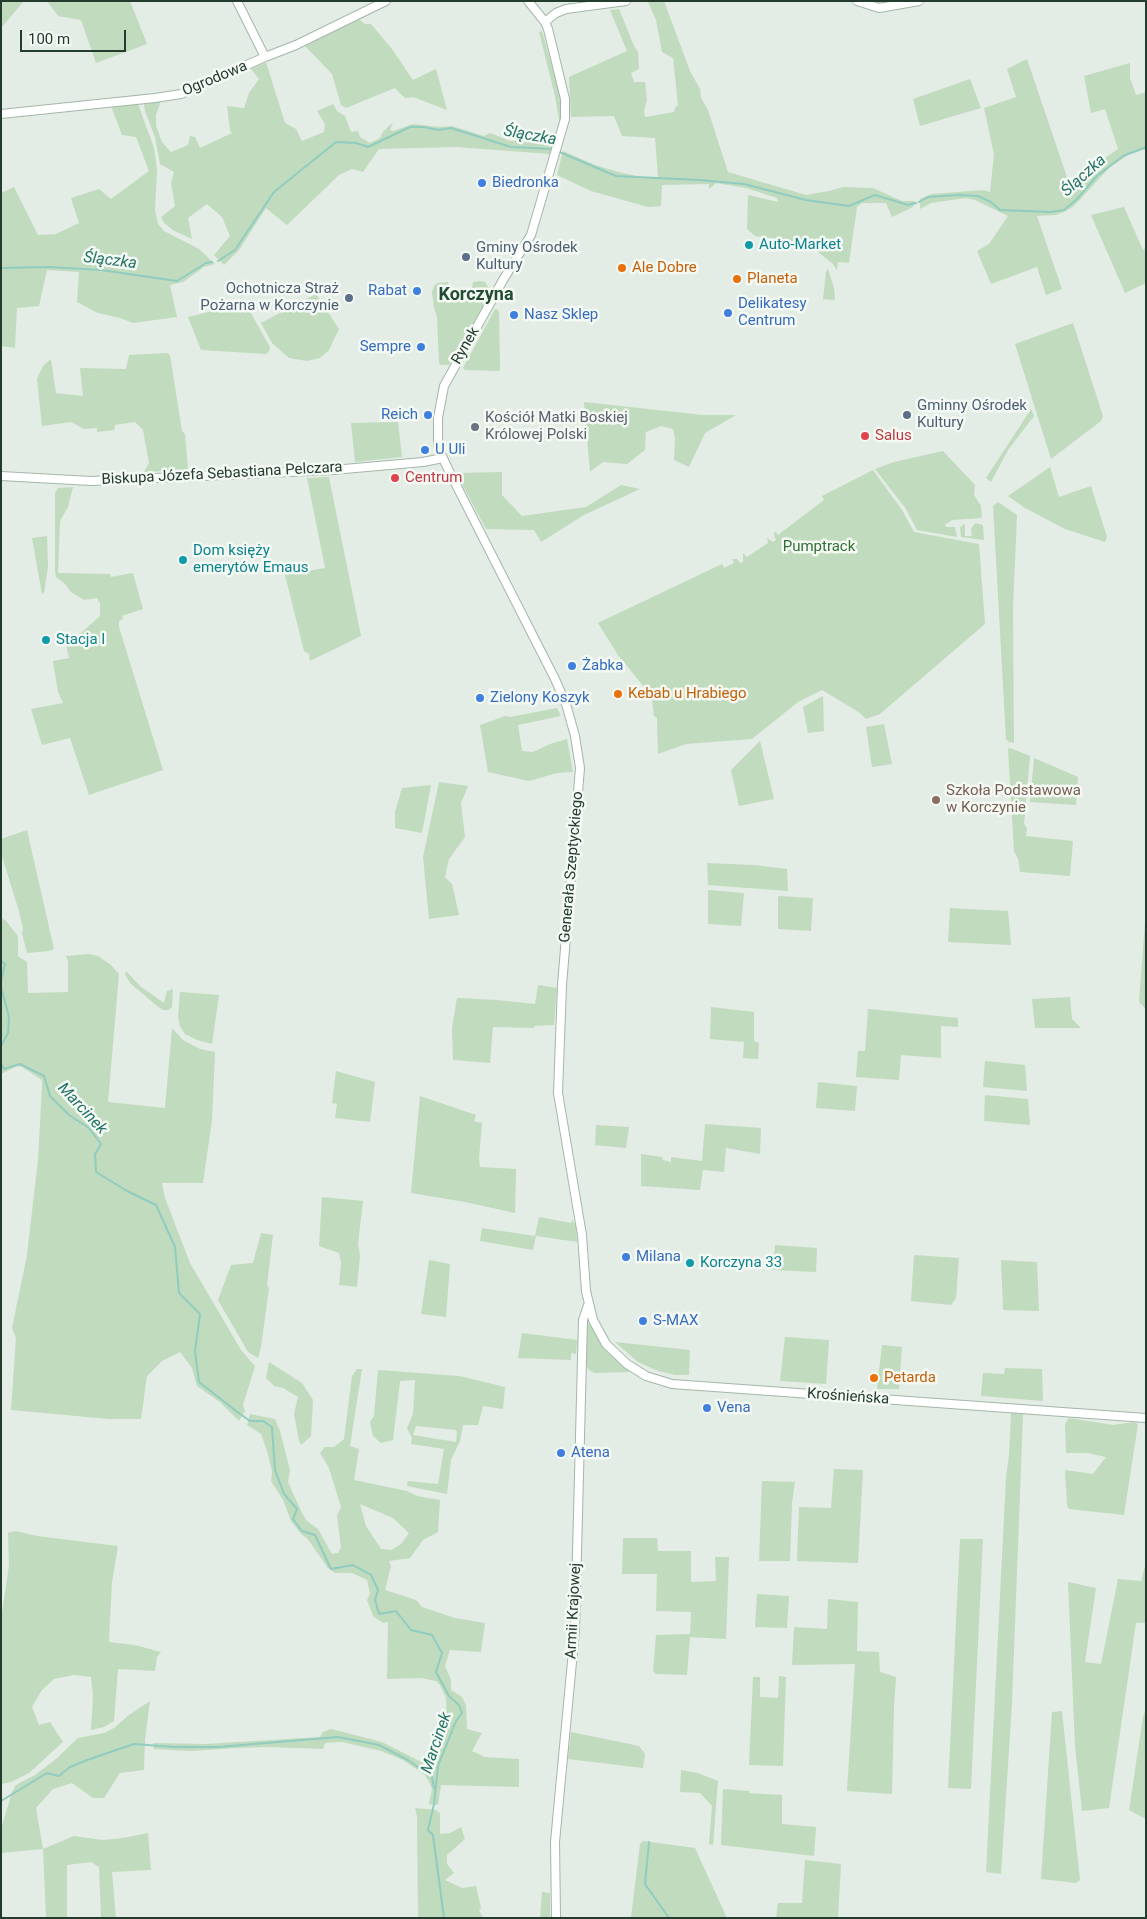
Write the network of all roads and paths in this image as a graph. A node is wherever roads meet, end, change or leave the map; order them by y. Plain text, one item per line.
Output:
1 (237, 1) edge
2 (386, 1) edge
3 (528, 1) edge
4 (626, 1) edge
5 (857, 1) edge
6 (919, 1) edge
7 (545, 22) junction
8 (265, 57) junction
9 (1, 114) edge
10 (442, 458) junction
11 (1, 476) edge
12 (588, 1305) junction
13 (1146, 1418) edge
14 (556, 1918) edge

1 - 8 main road
2 - 8 main road, Ogrodowa
3 - 7 main road
4 - 7 main road
5 - 6 main road
7 - 10 main road, Rynek
8 - 9 main road, Ogrodowa
10 - 11 main road, Biskupa Józefa Sebastiana Pelczara
10 - 12 main road, Generała Szeptyckiego
12 - 13 main road, Krośnieńska
12 - 14 main road, Armii Krajowej

